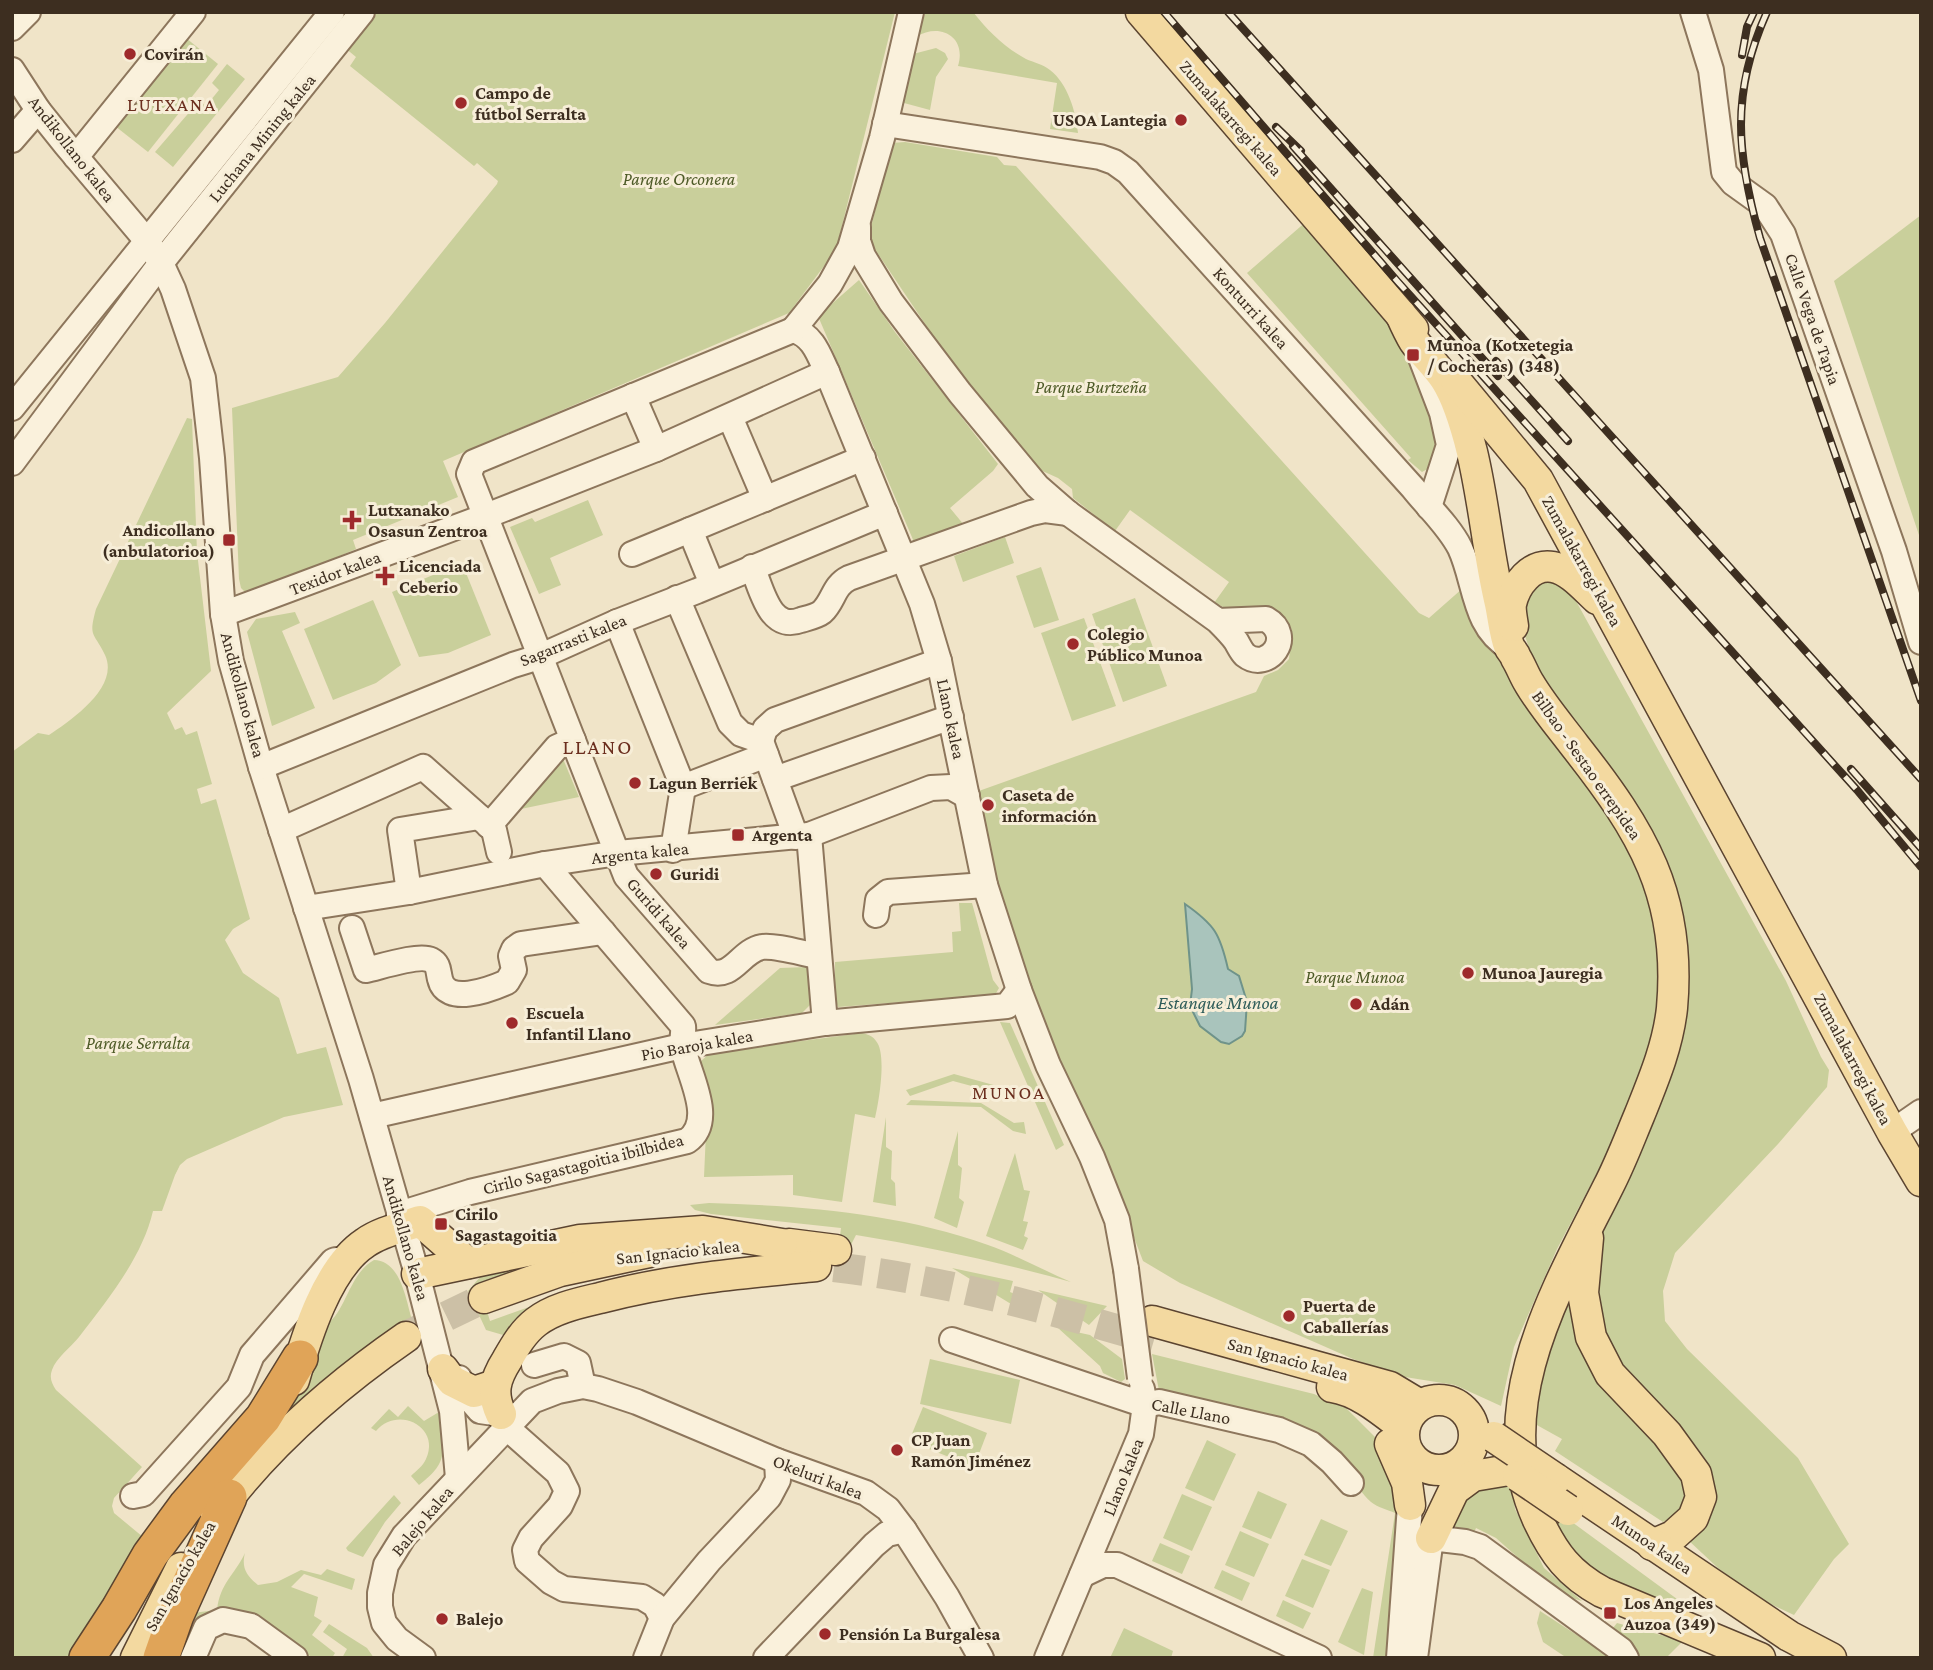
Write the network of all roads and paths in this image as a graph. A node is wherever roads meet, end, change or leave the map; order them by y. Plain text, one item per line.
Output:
1 (28, 12) edge
2 (193, 12) edge
3 (332, 12) edge
4 (362, 12) edge
5 (911, 12) edge
6 (1141, 12) edge
7 (1693, 12) edge
8 (12, 28) edge
9 (12, 70) edge
10 (38, 110) junction
11 (885, 124) junction
12 (12, 140) edge
13 (76, 157) junction
14 (860, 217) junction
15 (165, 219) junction
16 (178, 241) junction
17 (147, 242) junction
18 (161, 263) junction
19 (873, 272) junction
20 (833, 279) junction
21 (1396, 317) junction
22 (793, 330) junction
23 (827, 372) junction
24 (633, 396) junction
25 (12, 408) edge
26 (730, 417) junction
27 (656, 449) junction
28 (863, 458) junction
29 (12, 463) edge
30 (1025, 471) junction
31 (1421, 498) junction
32 (765, 499) junction
33 (885, 513) junction
34 (1031, 513) junction
35 (1068, 513) junction
36 (486, 516) junction
37 (690, 530) junction
38 (632, 554) dead end
39 (904, 557) junction
40 (752, 567) junction
41 (712, 584) junction
42 (677, 598) junction
43 (1609, 610) junction
44 (223, 614) junction
45 (617, 621) junction
46 (1218, 621) dead end
47 (1921, 642) edge
48 (1513, 652) junction
49 (539, 657) junction
50 (939, 661) junction
51 (951, 718) junction
52 (573, 740) junction
53 (764, 748) junction
54 (261, 767) junction
55 (775, 779) junction
56 (683, 787) junction
57 (967, 796) junction
58 (484, 821) junction
59 (281, 830) junction
60 (803, 836) junction
61 (613, 843) junction
62 (673, 850) junction
63 (499, 852) dead end
64 (545, 863) junction
65 (985, 885) junction
66 (410, 892) junction
67 (306, 908) junction
68 (876, 915) dead end
69 (352, 928) dead end
70 (603, 932) junction
71 (818, 956) junction
72 (1019, 990) junction
73 (825, 1023) junction
74 (682, 1046) junction
75 (1921, 1112) edge
76 (372, 1116) junction
77 (1892, 1132) junction
78 (1921, 1181) edge
79 (401, 1220) junction
80 (1590, 1221) junction
81 (782, 1244) junction
82 (347, 1259) junction
83 (829, 1261) junction
84 (468, 1263) junction
85 (1126, 1269) joint
86 (419, 1280) junction
87 (284, 1319) junction
88 (314, 1321) junction
89 (952, 1340) dead end
90 (300, 1358) junction
91 (433, 1360) junction
92 (534, 1365) dead end
93 (495, 1385) junction
94 (583, 1386) junction
95 (1321, 1386) junction
96 (1145, 1405) junction
97 (1412, 1416) junction
98 (503, 1420) junction
99 (1480, 1438) junction
100 (778, 1461) junction
101 (1445, 1470) junction
102 (1509, 1470) junction
103 (458, 1478) junction
104 (1351, 1483) dead end
105 (1410, 1483) junction
106 (237, 1487) junction
107 (133, 1496) dead end
108 (904, 1530) junction
109 (1431, 1538) junction
110 (1652, 1545) junction
111 (1082, 1575) junction
112 (119, 1609) junction
113 (662, 1618) junction
114 (1280, 1649) edge
115 (87, 1658) edge
116 (136, 1658) edge
117 (161, 1658) edge
118 (193, 1658) edge
119 (295, 1658) edge
120 (423, 1658) edge
121 (646, 1658) edge
122 (766, 1658) edge
123 (981, 1658) edge
124 (1047, 1658) edge
125 (1318, 1658) edge
126 (1399, 1658) edge
127 (1415, 1658) edge
128 (1626, 1658) edge
129 (1760, 1658) edge
130 (1800, 1658) edge
131 (1831, 1658) edge

1 - 8 street
2 - 13 street
3 - 15 street, Luchana Mining kalea
4 - 16 street, Luchana Mining kalea
5 - 11 street
6 - 21 main road, Zumalakarregi kalea
7 - 47 street, Calle Vega de Tapia
9 - 10 street, Andikollano kalea
10 - 12 street
10 - 13 street, Andikollano kalea
11 - 14 street
11 - 31 street, Konturri kalea
13 - 17 street, Andikollano kalea
14 - 19 street
14 - 20 street
15 - 16 street
15 - 17 street, Luchana Mining kalea
16 - 18 street, Luchana Mining kalea
17 - 18 street, Andikollano kalea
17 - 25 street, Luchana Mining kalea
18 - 29 street, Luchana Mining kalea
18 - 44 street, Andikollano kalea
19 - 20 street
19 - 30 street
20 - 22 street
21 - 31 street
21 - 43 main road, Zumalakarregi kalea
21 - 48 main road, Bilbao - Sestao errepidea
22 - 23 street, Llano kalea
22 - 24 street
23 - 26 street, Texidor kalea
23 - 28 street, Llano kalea
24 - 27 street
24 - 36 street
26 - 27 street, Texidor kalea
26 - 32 street
27 - 36 street, Texidor kalea
28 - 32 street
28 - 33 street, Llano kalea
30 - 34 street
30 - 35 street
31 - 48 street, Konturri kalea
32 - 37 street
33 - 39 street, Llano kalea
33 - 40 street, Sagarrasti kalea
34 - 35 street
34 - 39 street
35 - 46 street
36 - 44 street, Texidor kalea
36 - 49 street, Guridi kalea
37 - 38 street
37 - 41 street
39 - 40 street
39 - 50 street, Llano kalea
40 - 41 street, Sagarrasti kalea
41 - 42 street, Sagarrasti kalea
42 - 45 street, Sagarrasti kalea
42 - 53 street
43 - 48 main road
43 - 77 main road, Zumalakarregi kalea
44 - 54 street, Andikollano kalea
45 - 49 street, Sagarrasti kalea
45 - 56 street
48 - 80 main road, Bilbao - Sestao errepidea
49 - 52 street, Guridi kalea
49 - 54 street, Sagarrasti kalea
50 - 51 street, Llano kalea
50 - 53 street
51 - 55 street
51 - 57 street, Llano kalea
52 - 58 street
52 - 61 street, Guridi kalea
53 - 55 street
53 - 56 street
54 - 59 street, Andikollano kalea
55 - 60 street
56 - 62 street
57 - 60 street, Argenta kalea
57 - 65 street, Llano kalea
58 - 59 street
58 - 63 street
58 - 66 street
59 - 67 street, Andikollano kalea
60 - 62 street, Argenta kalea
60 - 71 street
61 - 62 street, Argenta kalea
61 - 64 street, Argenta kalea
61 - 71 street, Guridi kalea
64 - 66 street, Argenta kalea
64 - 70 street, Cirilo Sagastagoitia ibilbidea
65 - 68 street
65 - 72 street, Llano kalea
66 - 67 street, Argenta kalea
67 - 76 street, Andikollano kalea
69 - 70 street
70 - 74 street, Cirilo Sagastagoitia ibilbidea
71 - 73 street
72 - 73 street, Pio Baroja kalea
72 - 85 street, Llano kalea
73 - 74 street, Pio Baroja kalea
74 - 76 street, Pio Baroja kalea
74 - 79 street, Cirilo Sagastagoitia ibilbidea
75 - 77 street
76 - 79 street, Andikollano kalea
77 - 78 main road, Zumalakarregi kalea
79 - 82 main road
79 - 84 main road
79 - 86 street, Andikollano kalea
80 - 110 main road
80 - 129 main road, Bilbao - Sestao errepidea
81 - 83 main road, San Ignacio kalea
81 - 83 main road, San Ignacio kalea
81 - 84 main road
82 - 87 street
82 - 88 main road
83 - 93 main road
84 - 86 main road
85 - 96 street, Calle Llano, bridge
86 - 91 street, Andikollano kalea
87 - 88 street
87 - 107 street
88 - 90 main road
89 - 96 street
90 - 106 main road
90 - 112 highway
91 - 93 main road
91 - 98 street
91 - 103 street, Andikollano kalea
91 - 106 main road, San Ignacio kalea
92 - 94 street
93 - 98 main road
94 - 98 street
94 - 100 street, Okeluri kalea
95 - 97 main road, San Ignacio kalea
95 - 97 main road, San Ignacio kalea
95 - 105 main road
96 - 104 street, Calle Llano
96 - 111 street, Llano kalea
97 - 99 main road
97 - 105 main road
98 - 103 street, Balejo kalea
98 - 113 street
99 - 101 main road
99 - 102 main road
99 - 110 main road, Munoa kalea, bridge
100 - 108 street, Okeluri kalea
100 - 113 street
101 - 105 main road
101 - 109 main road
102 - 109 main road
102 - 130 main road, Munoa kalea, bridge
103 - 120 street, Balejo kalea
105 - 126 street
106 - 112 highway
106 - 116 main road, San Ignacio kalea
106 - 117 highway
108 - 122 street
108 - 123 street, Okeluri kalea
109 - 127 street
109 - 128 street
110 - 131 main road, Munoa kalea
111 - 114 street
111 - 124 street, Llano kalea
112 - 115 highway
113 - 121 street
114 - 125 street
118 - 119 street

